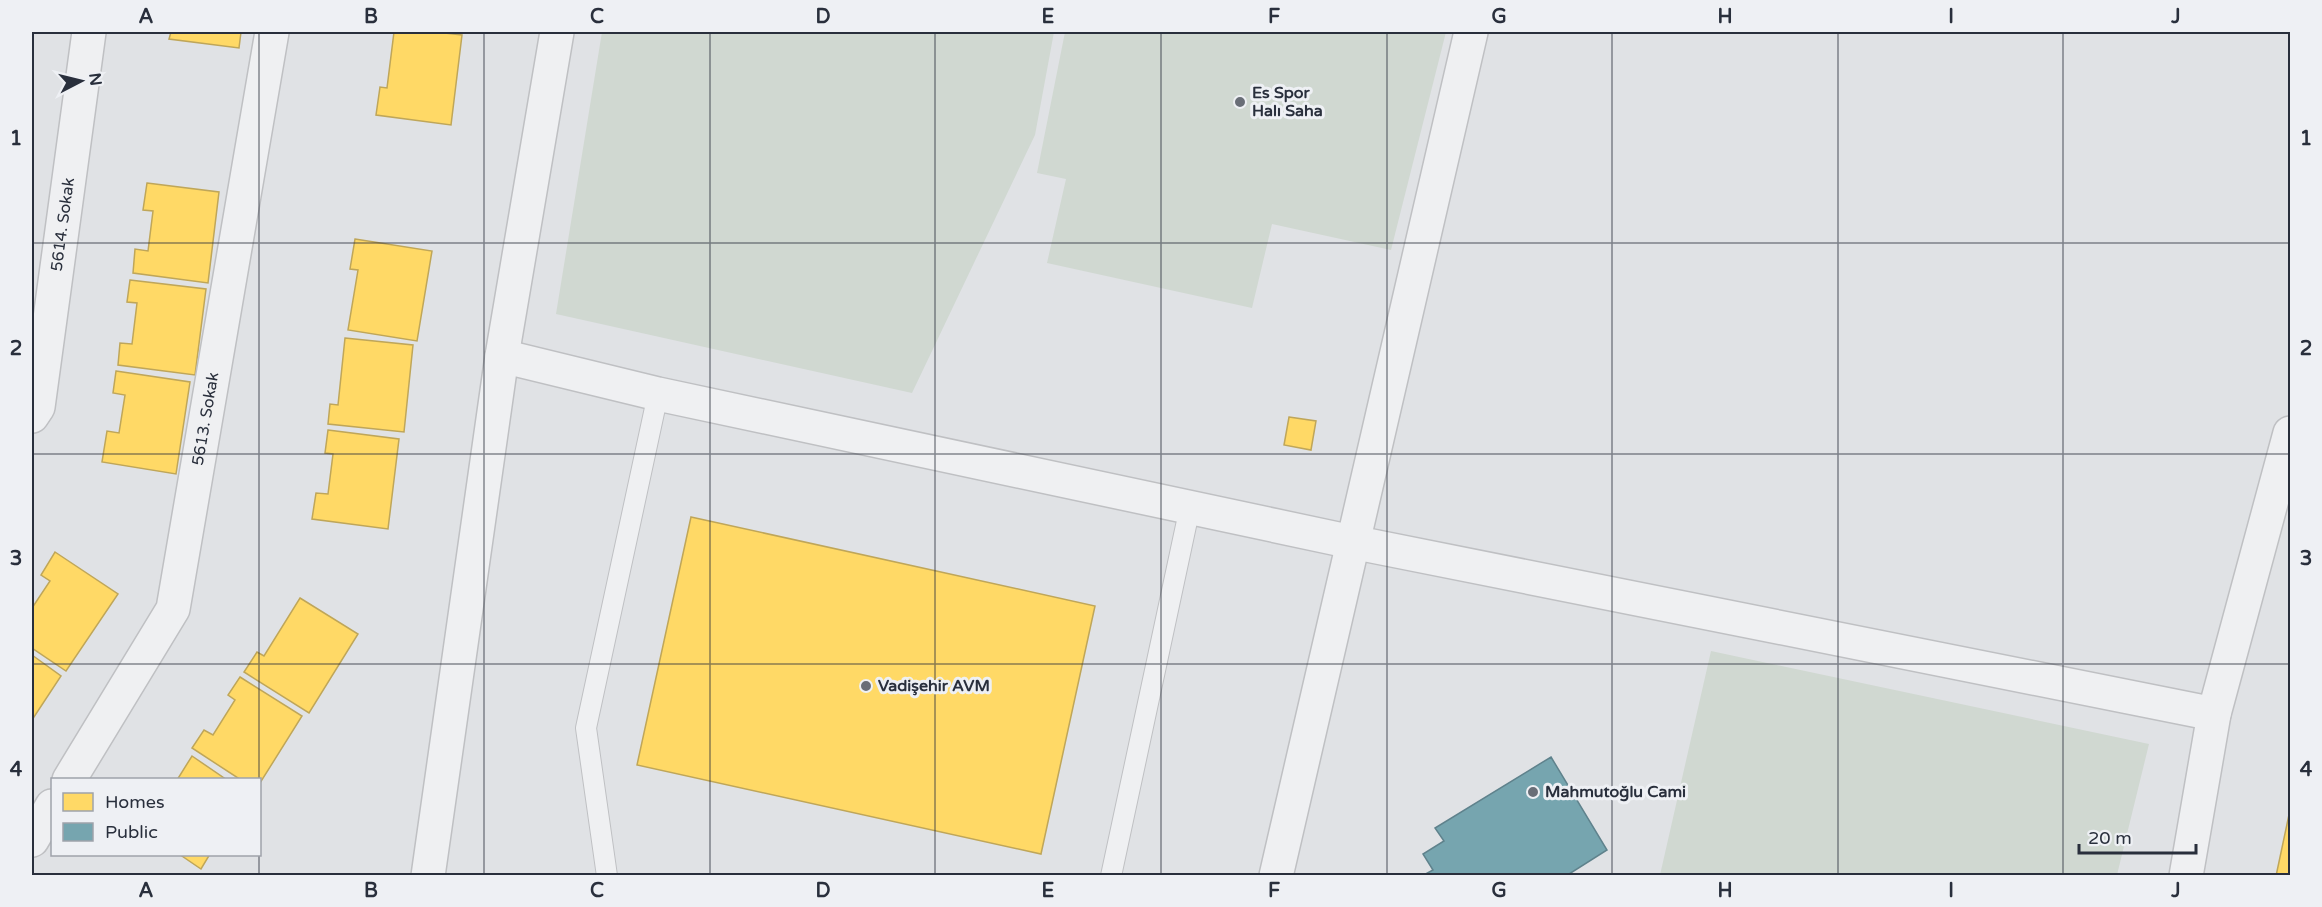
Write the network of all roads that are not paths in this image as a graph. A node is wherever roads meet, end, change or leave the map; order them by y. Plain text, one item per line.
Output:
1 (89, 32) edge
2 (272, 32) edge
3 (557, 32) edge
4 (1471, 32) edge
5 (502, 356) junction
6 (658, 394) junction
7 (32, 416) edge
8 (2290, 433) edge
9 (1190, 507) junction
10 (1353, 542) junction
11 (2214, 714) junction
12 (70, 778) edge
13 (51, 808) edge
14 (32, 840) edge
15 (428, 876) edge
16 (607, 876) edge
17 (1111, 876) edge
18 (1276, 876) edge
19 (2186, 876) edge

1 - 7 street, 5614. Sokak
2 - 12 street, 5613. Sokak
3 - 5 street
4 - 10 street
5 - 6 street
5 - 15 street
6 - 9 street
6 - 16 lane
8 - 11 street
9 - 10 street
9 - 17 lane
10 - 11 street
10 - 18 street
11 - 19 street
13 - 14 street

